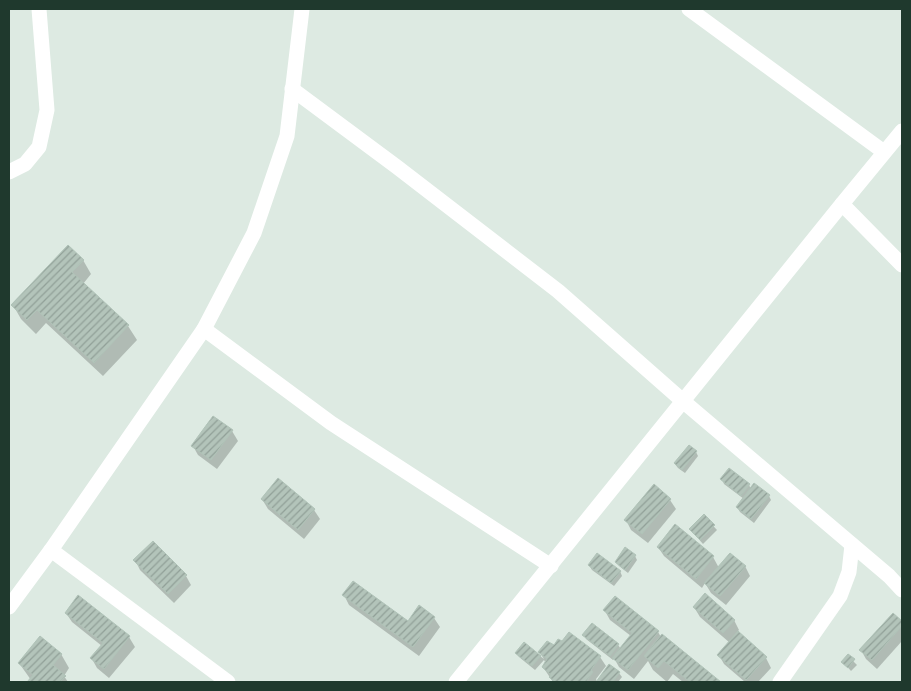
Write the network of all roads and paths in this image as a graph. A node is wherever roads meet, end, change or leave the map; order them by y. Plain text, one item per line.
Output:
1 (38, 9) edge
2 (302, 9) edge
3 (689, 9) edge
4 (292, 89) junction
5 (902, 131) edge
6 (884, 152) junction
7 (9, 172) edge
8 (842, 204) junction
9 (902, 265) edge
10 (204, 329) junction
11 (684, 402) junction
12 (852, 545) junction
13 (51, 550) junction
14 (550, 566) junction
15 (902, 590) edge
16 (9, 607) edge
17 (228, 682) edge
18 (456, 682) edge
19 (780, 682) edge

1 - 7 street
2 - 4 street
3 - 6 street
4 - 10 street
4 - 11 street
5 - 6 street
6 - 8 street
8 - 9 street
8 - 11 street
10 - 13 street
10 - 14 street
11 - 12 street
11 - 14 street
12 - 15 street
12 - 19 street
13 - 16 street
13 - 17 street
14 - 18 street

